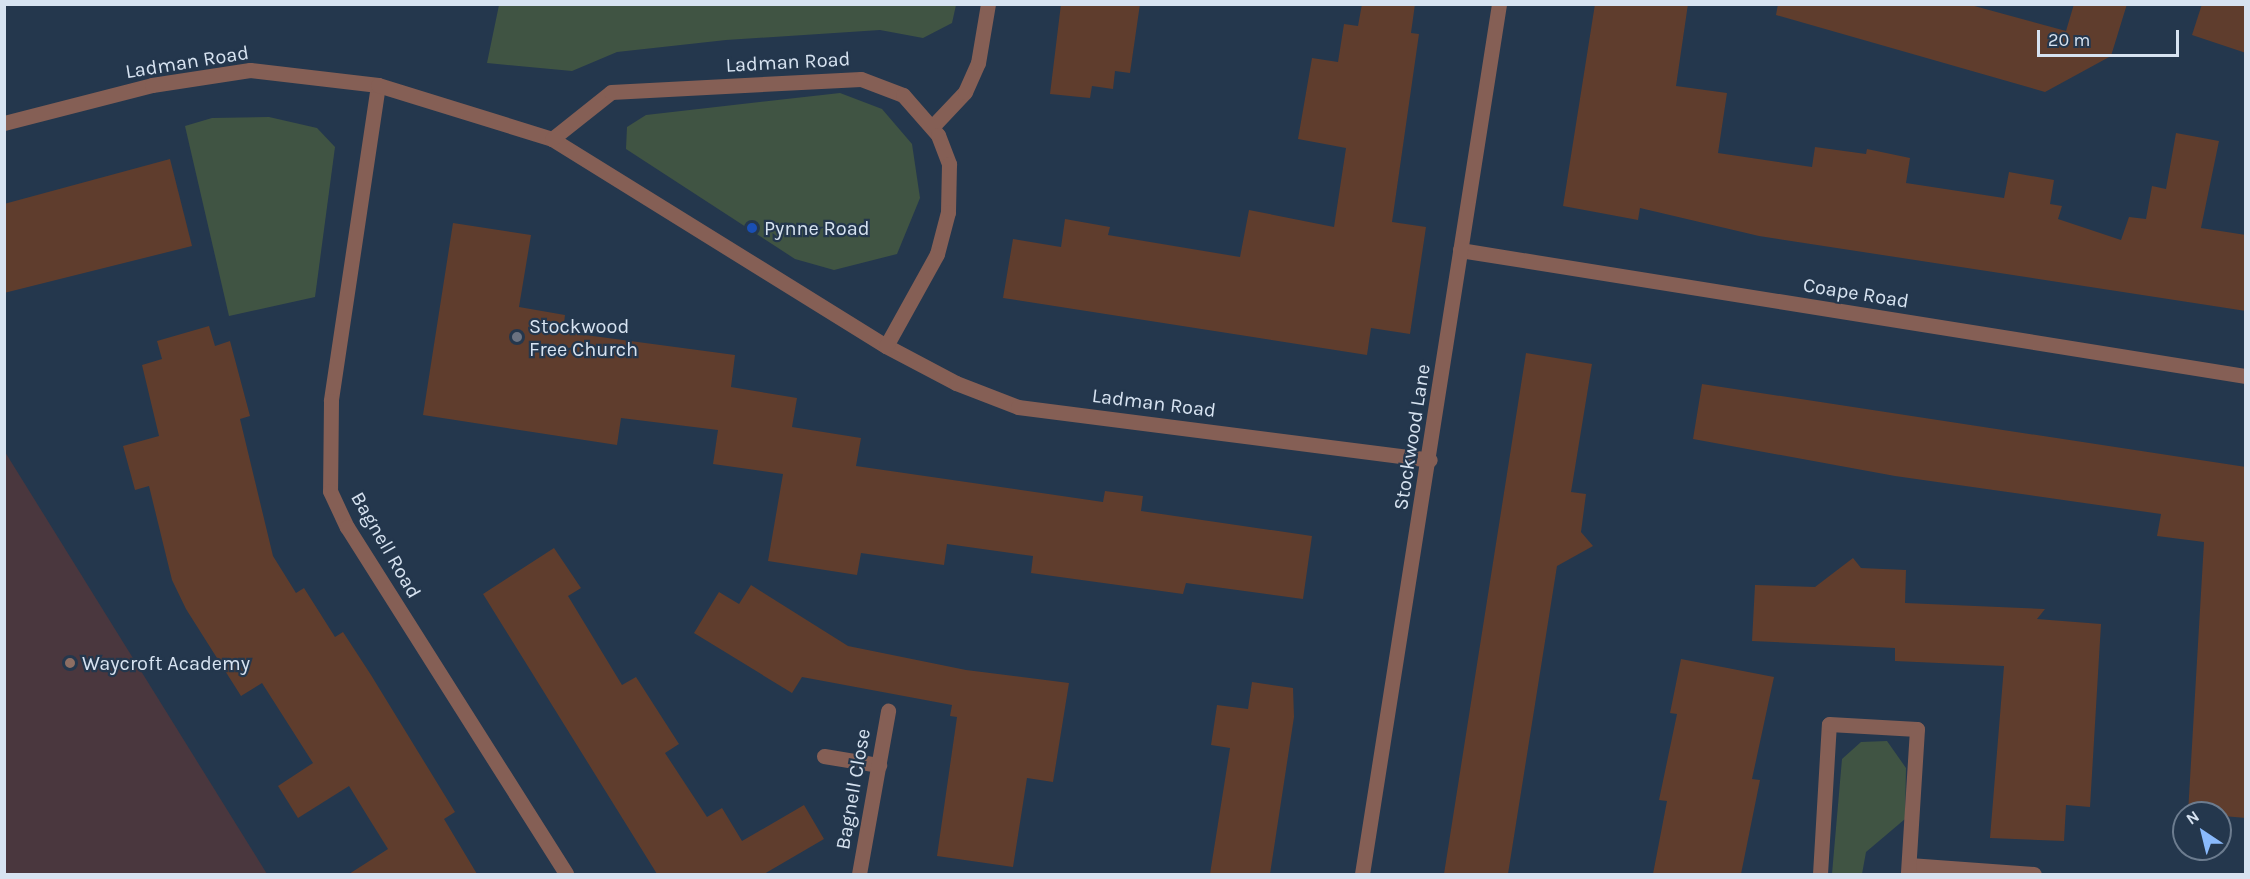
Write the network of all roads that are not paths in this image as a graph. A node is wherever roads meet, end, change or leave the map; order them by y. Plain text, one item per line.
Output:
1 (988, 4) edge
2 (1499, 4) edge
3 (378, 85) junction
4 (4, 123) edge
5 (932, 128) junction
6 (552, 139) junction
7 (1460, 250) junction
8 (886, 346) junction
9 (2246, 376) edge
10 (1430, 460) junction
11 (888, 711) dead end
12 (824, 756) dead end
13 (879, 765) junction
14 (1908, 870) edge
15 (566, 874) edge
16 (859, 874) edge
17 (1362, 874) edge
18 (1820, 874) edge
19 (2034, 874) edge

1 - 5 street
2 - 7 street, Stockwood Lane
3 - 4 street, Ladman Road
3 - 6 street, Ladman Road
3 - 15 street, Bagnell Road
5 - 6 street, Ladman Road
5 - 8 street, Ladman Road
6 - 8 street, Ladman Road
7 - 9 street, Coape Road
7 - 10 street, Stockwood Lane
8 - 10 street, Ladman Road
10 - 17 street, Stockwood Lane
11 - 13 street, Bagnell Close
12 - 13 street
13 - 16 street, Bagnell Close
14 - 18 street
14 - 19 street

